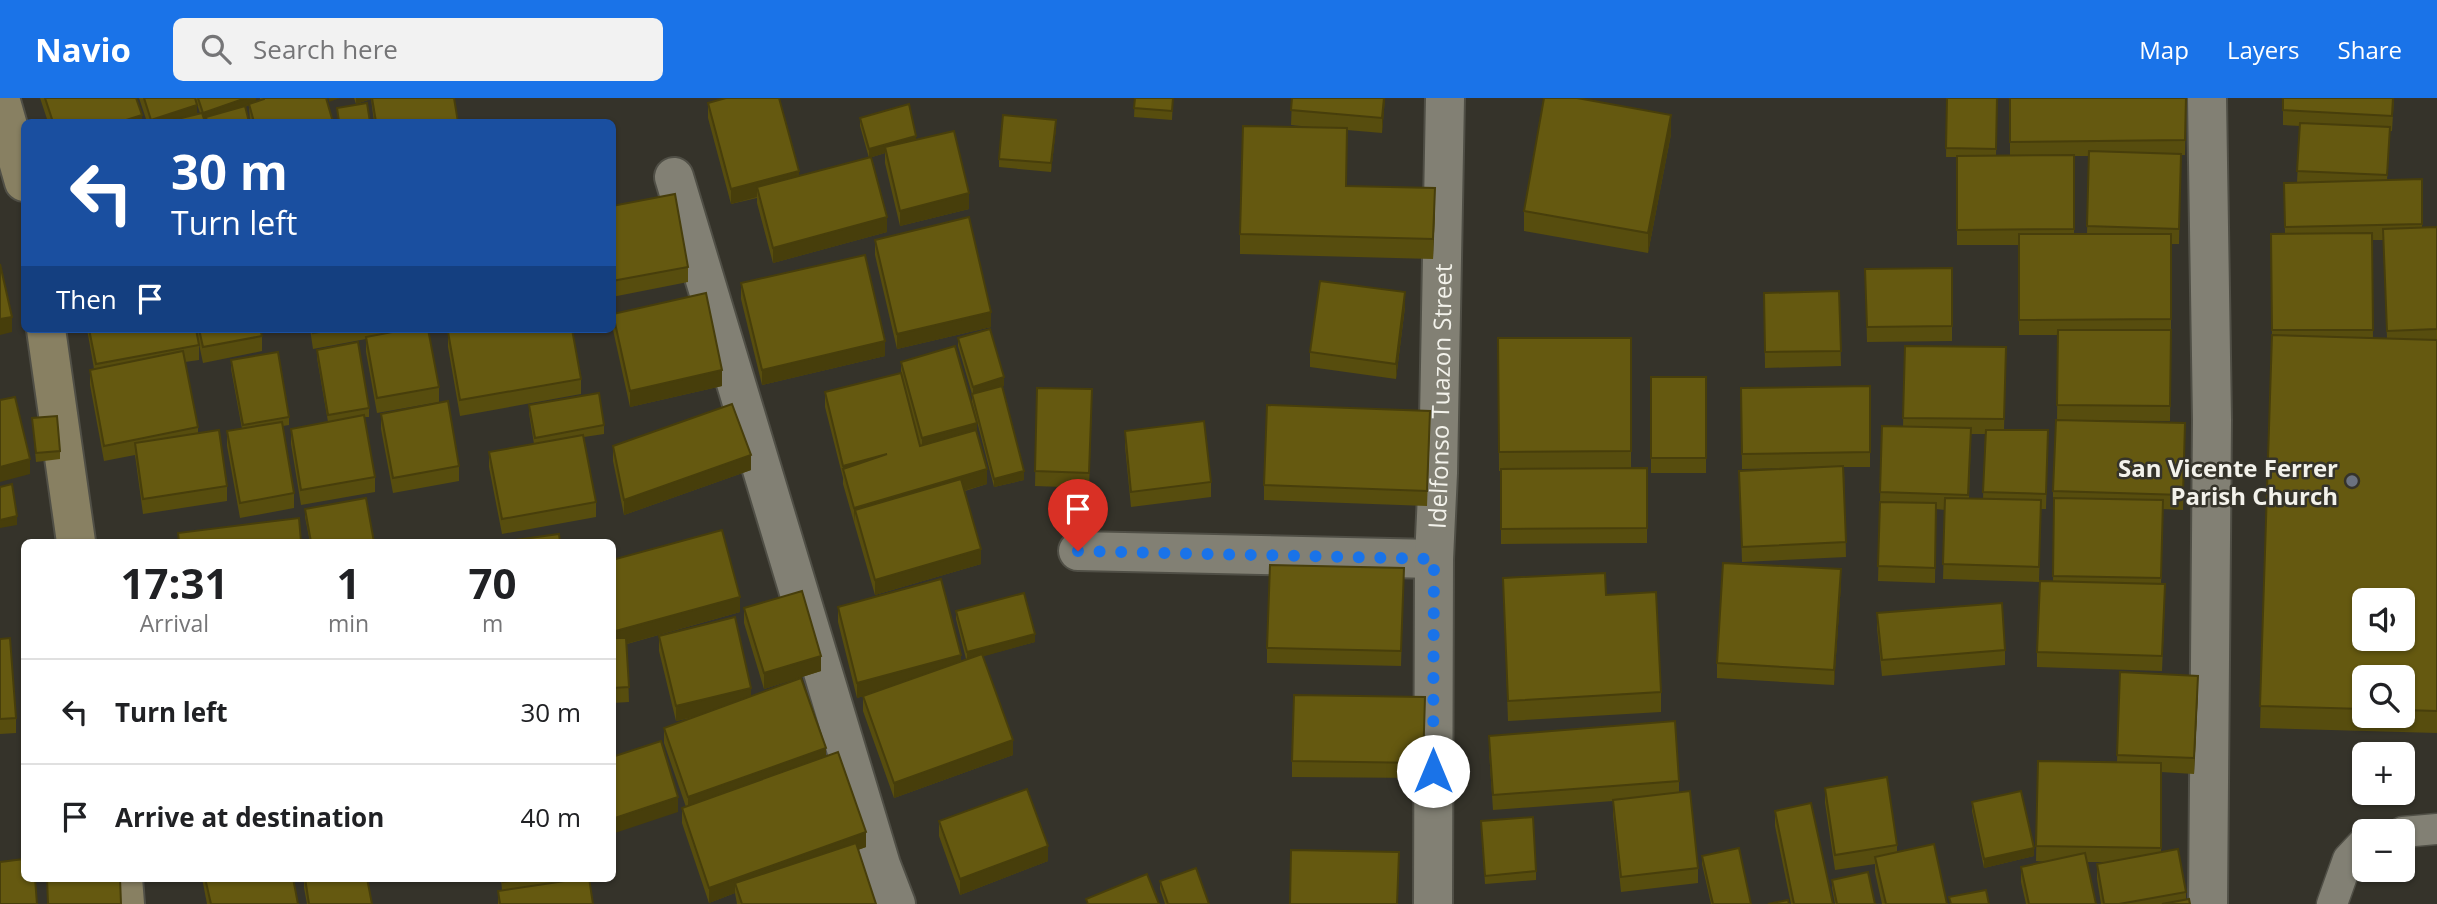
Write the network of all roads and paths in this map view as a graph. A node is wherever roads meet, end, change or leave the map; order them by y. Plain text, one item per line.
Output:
1 (0, 98) edge
2 (1445, 98) edge
3 (2207, 98) edge
4 (21, 172) edge
5 (674, 177) dead end
6 (47, 333) edge
7 (76, 539) edge
8 (1078, 551) dead end
9 (1434, 559) junction
10 (2437, 829) edge
11 (2415, 831) edge
12 (2352, 855) edge
13 (123, 882) edge
14 (125, 904) edge
15 (896, 904) edge
16 (1433, 904) edge
17 (2208, 904) edge
18 (2332, 904) edge

1 - 4 street
2 - 9 street, Idelfonso Tuazon Street
3 - 17 street
5 - 15 street
6 - 7 street
8 - 9 street
9 - 16 street, Idelfonso Tuazon Street
10 - 11 lane
12 - 18 lane
13 - 14 street

